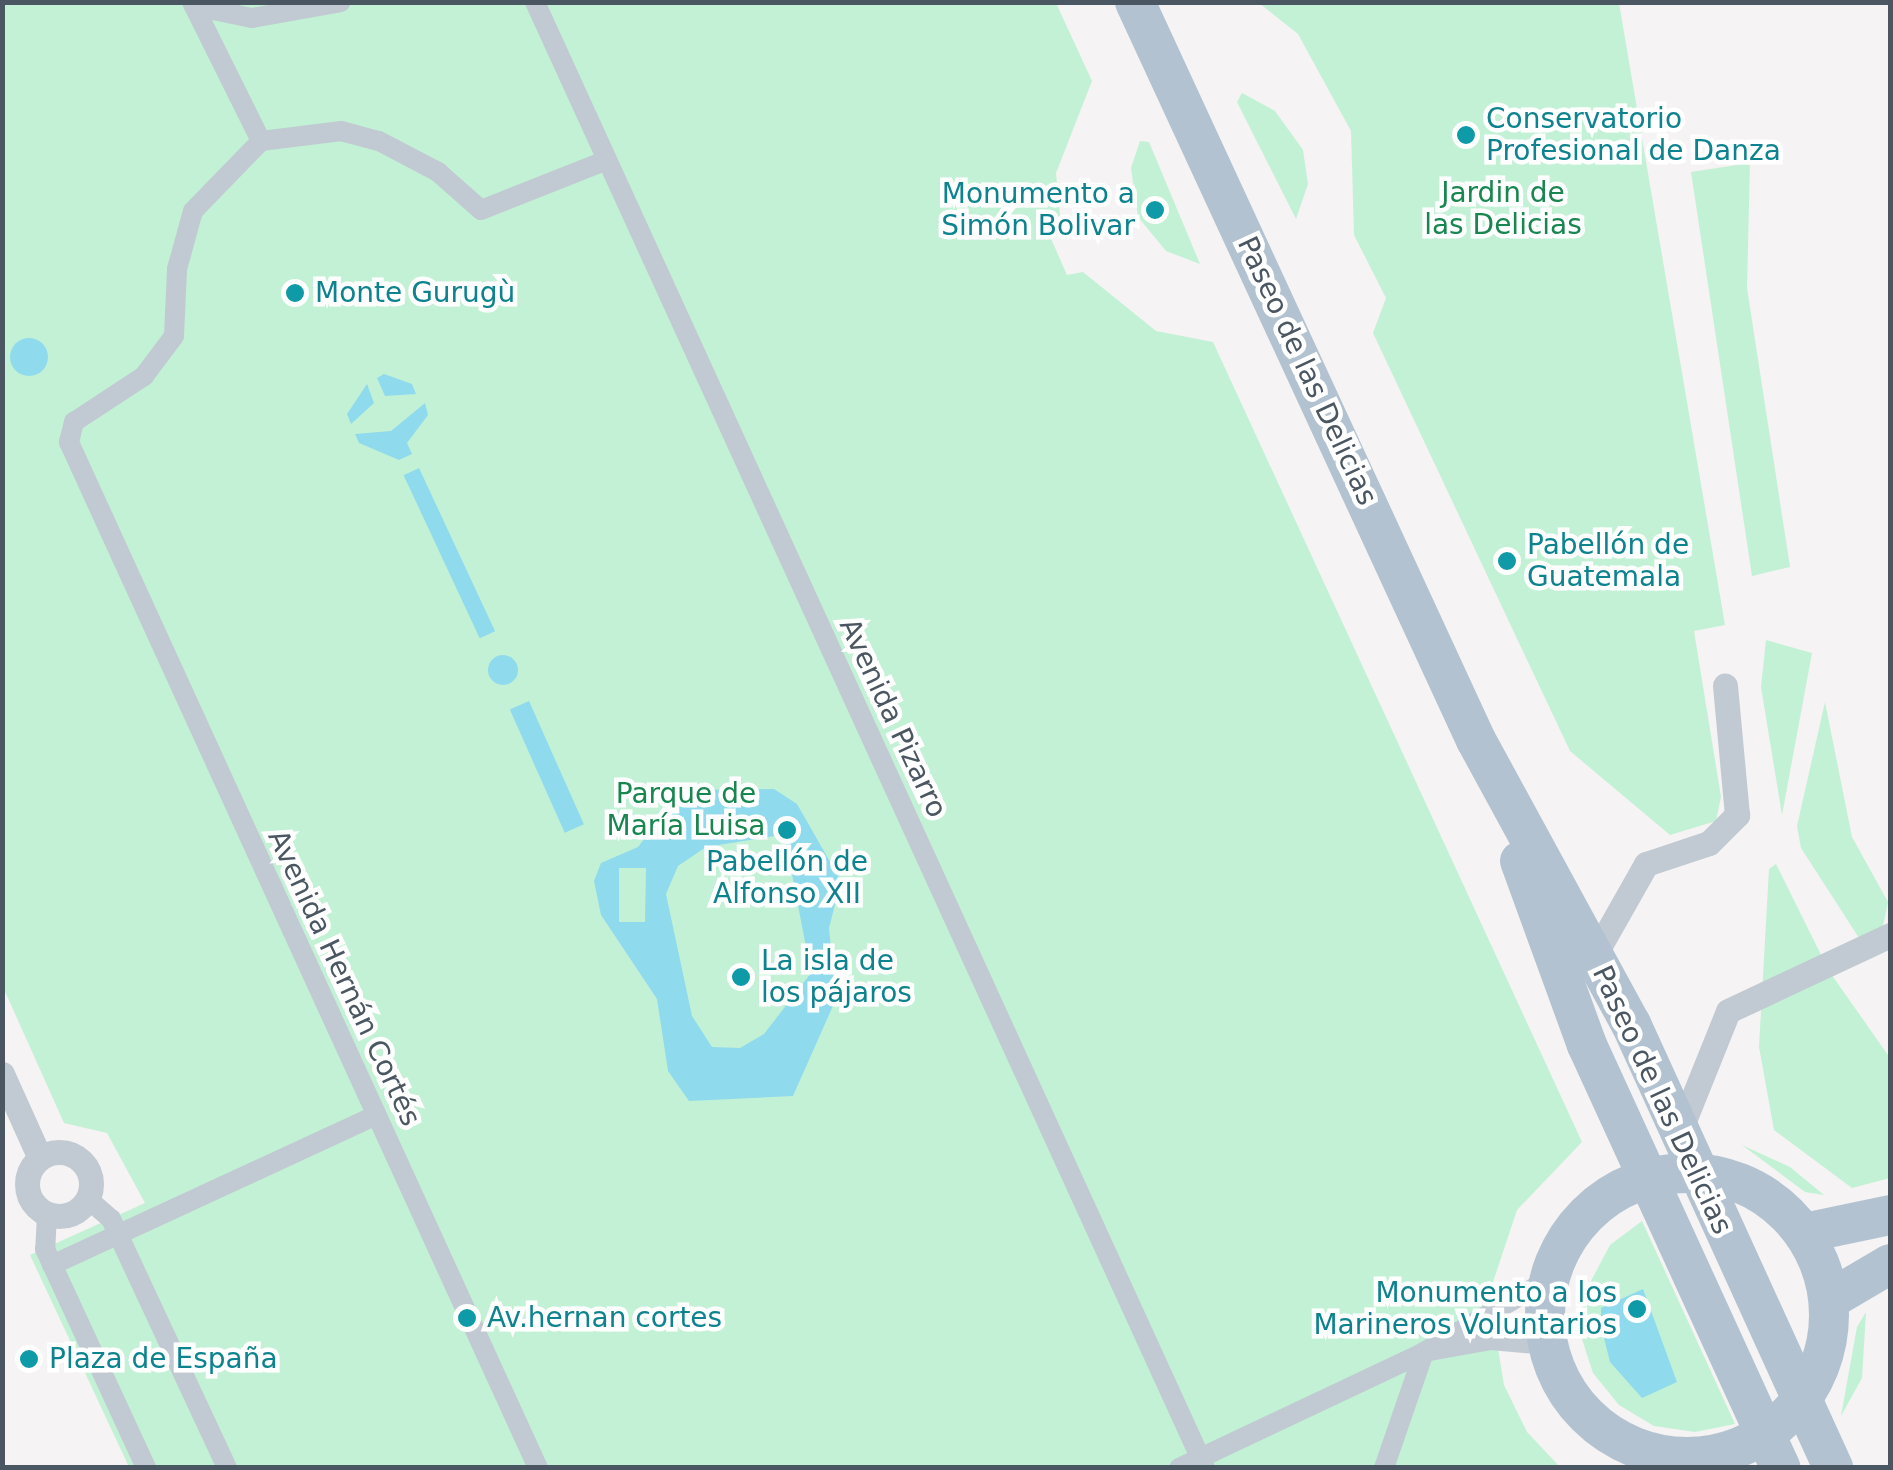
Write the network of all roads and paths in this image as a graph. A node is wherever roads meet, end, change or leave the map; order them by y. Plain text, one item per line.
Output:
1 (341, 2) edge
2 (535, 2) edge
3 (1136, 2) edge
4 (193, 4) edge
5 (261, 141) junction
6 (605, 161) junction
7 (1724, 686) dead end
8 (1476, 740) junction
9 (1890, 935) edge
10 (1594, 956) junction
11 (2, 1074) edge
12 (376, 1115) junction
13 (1679, 1134) junction
14 (40, 1158) junction
15 (1696, 1173) junction
16 (1652, 1177) junction
17 (27, 1190) junction
18 (88, 1199) junction
19 (2, 1201) edge
20 (47, 1215) junction
21 (1877, 1218) edge
22 (1804, 1232) junction
23 (118, 1234) junction
24 (52, 1265) junction
25 (1886, 1265) edge
26 (1549, 1279) junction
27 (1830, 1300) junction
28 (1547, 1345) junction
29 (1424, 1352) junction
30 (1804, 1398) junction
31 (1773, 1451) edge
32 (1625, 1454) edge
33 (1716, 1460) edge
34 (1203, 1462) edge
35 (146, 1468) edge
36 (227, 1468) edge
37 (538, 1468) edge
38 (1178, 1468) edge
39 (1384, 1468) edge
40 (1833, 1468) edge

1 - 4 street
2 - 6 street, Avenida Pizarro
3 - 8 main road, Paseo de las Delicias
4 - 5 street
5 - 6 street
5 - 12 street, Avenida Hernán Cortés
6 - 34 street, Avenida Pizarro
7 - 10 street
8 - 10 main road, Paseo de las Delicias
8 - 16 main road, Paseo de las Delicias
9 - 13 street
10 - 13 main road, Paseo de las Delicias
11 - 14 street
12 - 23 street
12 - 37 street, Avenida Hernán Cortés
13 - 15 main road, Paseo de las Delicias
14 - 17 street
14 - 18 street
15 - 16 main road
15 - 22 main road
15 - 30 main road, Paseo de las Delicias
16 - 26 main road
16 - 31 main road, Paseo de las Delicias
17 - 19 street
17 - 20 street
18 - 20 street
18 - 23 street
20 - 24 street
21 - 22 main road
22 - 27 main road
23 - 24 street
23 - 36 street
24 - 35 street
25 - 27 main road
26 - 28 main road
26 - 29 street
27 - 30 main road
28 - 29 street
28 - 32 main road
29 - 34 street
29 - 39 street
30 - 31 main road
30 - 40 main road, Paseo de las Delicias
31 - 33 main road
32 - 33 main road
34 - 38 street

